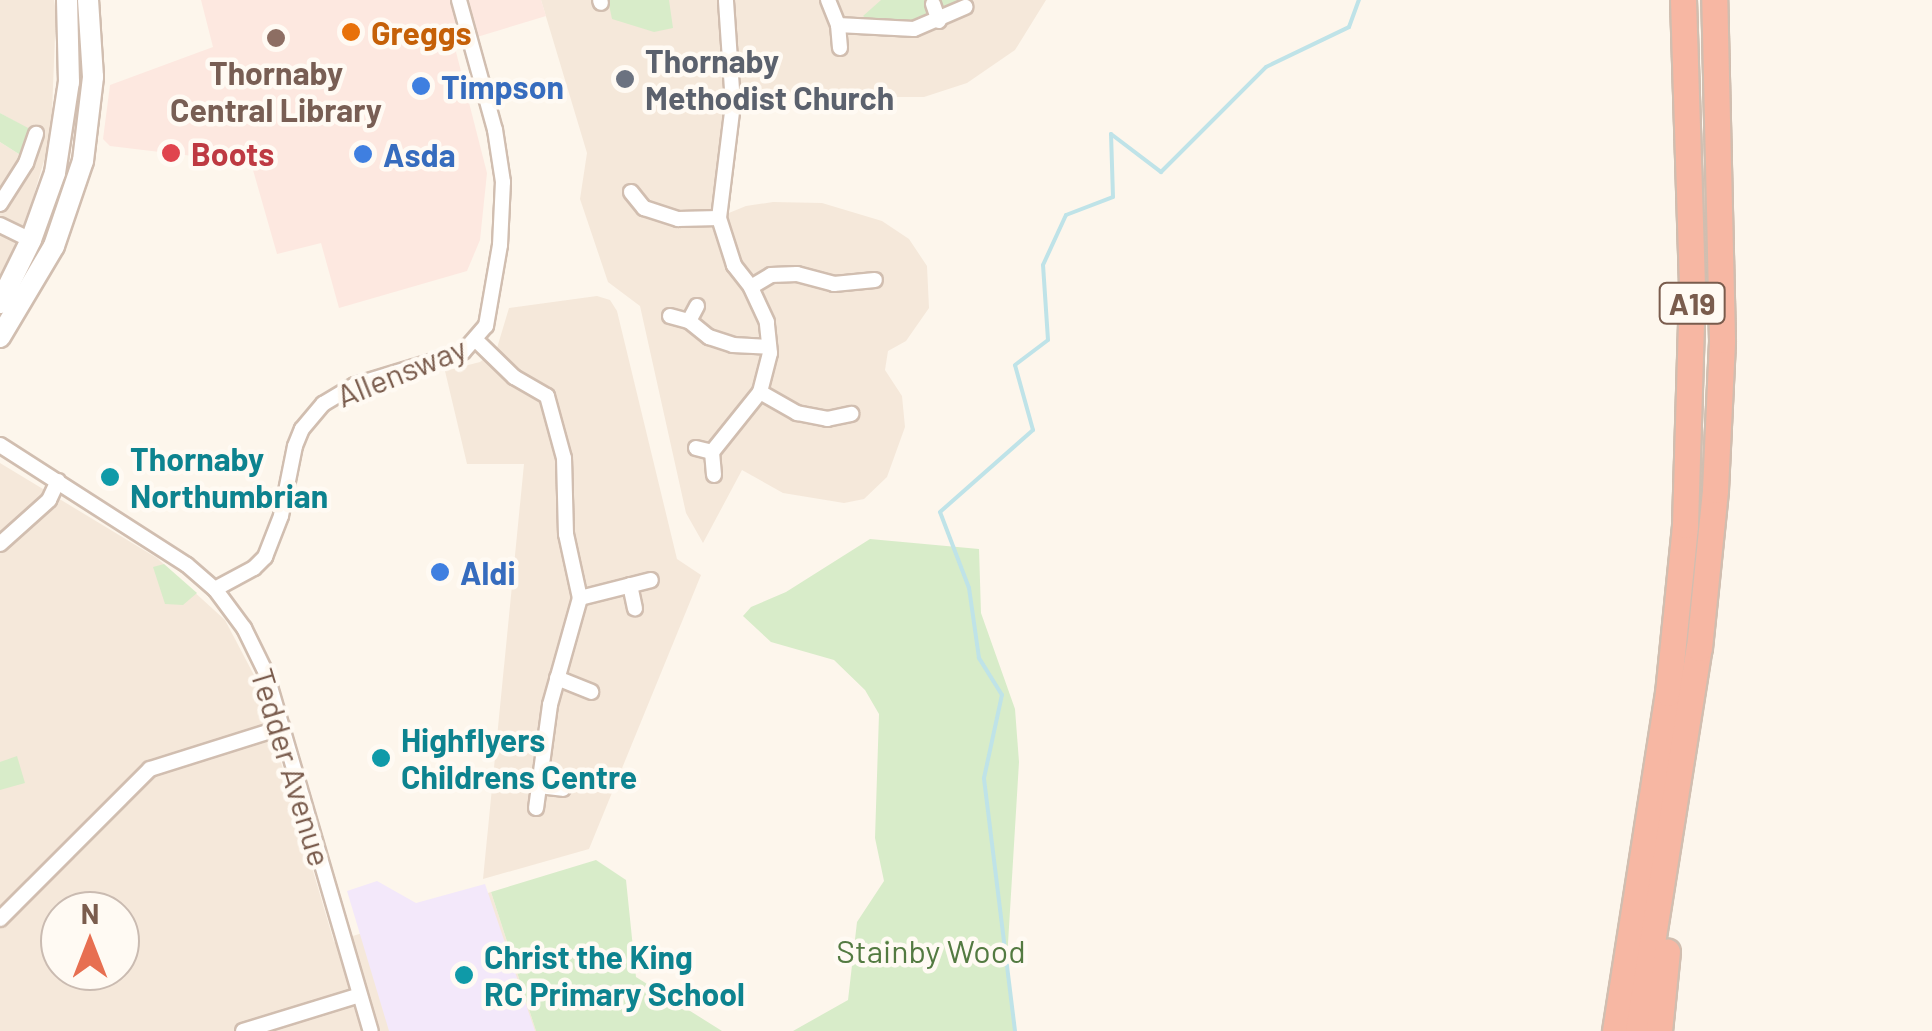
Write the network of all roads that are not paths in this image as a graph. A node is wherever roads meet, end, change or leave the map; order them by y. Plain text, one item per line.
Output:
1 (67, 0) edge
2 (88, 0) edge
3 (459, 0) edge
4 (726, 0) edge
5 (828, 0) edge
6 (1683, 0) edge
7 (1714, 0) edge
8 (932, 4) dead end
9 (965, 7) dead end
10 (939, 20) junction
11 (838, 24) junction
12 (840, 48) dead end
13 (36, 134) dead end
14 (631, 192) dead end
15 (0, 204) edge
16 (719, 218) junction
17 (0, 226) edge
18 (31, 240) junction
19 (850, 266) dead end
20 (875, 280) dead end
21 (850, 284) junction
22 (751, 288) junction
23 (0, 303) edge
24 (696, 306) dead end
25 (670, 316) dead end
26 (690, 322) junction
27 (1, 334) edge
28 (477, 341) junction
29 (770, 347) junction
30 (760, 392) junction
31 (851, 414) dead end
32 (0, 446) edge
33 (696, 448) dead end
34 (712, 452) junction
35 (714, 475) dead end
36 (58, 481) junction
37 (1715, 490) junction
38 (0, 544) edge
39 (652, 580) dead end
40 (630, 586) junction
41 (215, 589) junction
42 (580, 598) junction
43 (1676, 605) junction
44 (636, 608) dead end
45 (558, 678) junction
46 (591, 692) dead end
47 (283, 727) junction
48 (539, 786) junction
49 (563, 789) dead end
50 (536, 808) dead end
51 (0, 919) edge
52 (360, 996) junction
53 (243, 1031) edge
54 (371, 1031) edge
55 (1600, 1031) edge
56 (1615, 1031) edge
57 (1638, 1031) edge
58 (1659, 1031) edge

1 - 18 street
2 - 27 street
3 - 28 street, Allensway
4 - 16 street
5 - 11 street
6 - 43 highway, A19
7 - 37 highway, A19
8 - 10 street
9 - 10 street
10 - 11 street
11 - 12 street
13 - 15 street
14 - 16 street
16 - 22 street
17 - 18 street
18 - 23 street
19 - 21 street
20 - 21 street
21 - 22 street
22 - 29 street
24 - 26 street
25 - 26 street
26 - 29 street
28 - 41 street, Allensway
28 - 42 street
29 - 30 street
30 - 31 street
30 - 34 street
32 - 36 street, Tedder Avenue
33 - 34 street
34 - 35 street
36 - 38 street
36 - 41 street, Tedder Avenue
37 - 57 highway, A19
37 - 58 highway
39 - 40 street
40 - 42 street
40 - 44 street
41 - 47 street, Tedder Avenue
42 - 45 street
43 - 55 highway
43 - 56 highway, A19
45 - 46 street
45 - 48 street
47 - 51 street
47 - 52 street, Tedder Avenue
48 - 49 street
48 - 50 street
52 - 53 street
52 - 54 street, Tedder Avenue

